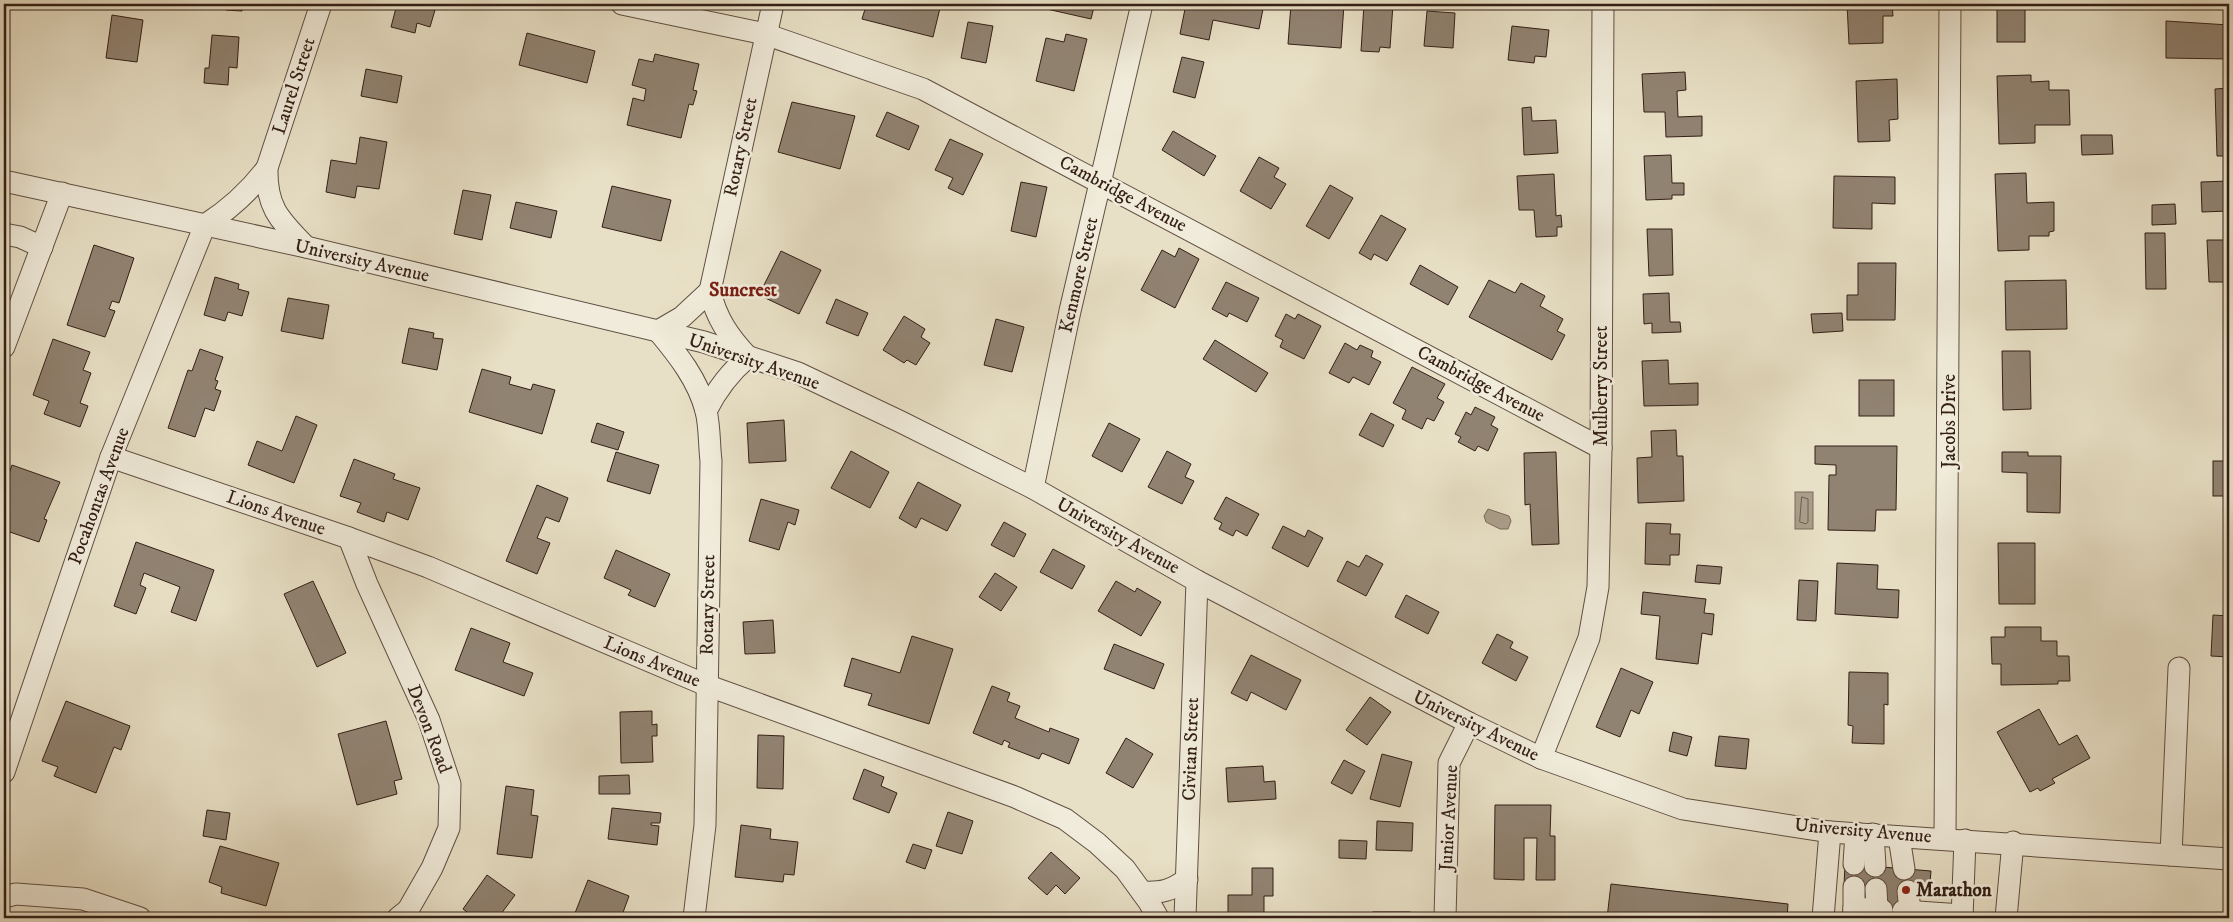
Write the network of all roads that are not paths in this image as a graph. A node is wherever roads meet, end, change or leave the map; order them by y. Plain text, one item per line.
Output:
1 (321, 4) edge
2 (622, 4) edge
3 (773, 4) edge
4 (1142, 4) edge
5 (1603, 4) edge
6 (1950, 4) edge
7 (765, 34) junction
8 (268, 168) junction
9 (4, 181) edge
10 (1101, 182) junction
11 (62, 193) junction
12 (205, 225) junction
13 (4, 234) edge
14 (42, 247) junction
15 (306, 248) junction
16 (710, 291) junction
17 (658, 331) junction
18 (4, 347) edge
19 (748, 357) junction
20 (706, 411) junction
21 (1601, 448) junction
22 (111, 457) junction
23 (1033, 488) junction
24 (349, 538) junction
25 (1197, 581) junction
26 (2179, 668) dead end
27 (706, 685) junction
28 (1470, 723) junction
29 (1541, 758) junction
30 (4, 772) edge
31 (1830, 832) junction
32 (1864, 834) junction
33 (1899, 836) junction
34 (1955, 839) junction
35 (2013, 842) junction
36 (2171, 855) junction
37 (2229, 859) edge
38 (1865, 865) dead end
39 (1904, 869) dead end
40 (1187, 879) junction
41 (1142, 892) junction
42 (4, 897) edge
43 (1878, 902) dead end
44 (1854, 904) edge
45 (1907, 905) dead end
46 (1962, 916) edge
47 (140, 918) edge
48 (398, 918) edge
49 (694, 918) edge
50 (1158, 918) edge
51 (1186, 918) edge
52 (1445, 918) edge
53 (1823, 918) edge
54 (2006, 918) edge

1 - 8 street, Laurel Street
2 - 7 street, Cambridge Avenue
3 - 7 street, Rotary Street
4 - 10 street, Kenmore Street
5 - 21 street, Mulberry Street
6 - 34 street, Jacobs Drive
7 - 10 street, Cambridge Avenue
7 - 16 street, Rotary Street
8 - 12 street
8 - 15 street
9 - 11 street, University Avenue
10 - 21 street, Cambridge Avenue
10 - 23 street, Kenmore Street
11 - 12 street, University Avenue
11 - 14 street
12 - 15 street, University Avenue
12 - 22 street, Pocahontas Avenue
13 - 14 street
14 - 18 street
15 - 17 street, University Avenue
16 - 17 street
16 - 19 street
17 - 19 street, University Avenue
17 - 20 street, Rotary Street
19 - 20 street
19 - 23 street, University Avenue
20 - 27 street, Rotary Street
21 - 29 street, Mulberry Street
22 - 24 street, Lions Avenue
22 - 30 street, Pocahontas Avenue
23 - 25 street, University Avenue
24 - 27 street, Lions Avenue
24 - 48 street, Devon Road
25 - 28 street, University Avenue
25 - 40 street, Civitan Street
26 - 36 street
27 - 41 street, Lions Avenue
27 - 49 street, Rotary Street
28 - 29 street, University Avenue
28 - 52 street, Junior Avenue
29 - 31 street, University Avenue
31 - 32 street, University Avenue
31 - 53 street
32 - 33 street, University Avenue
32 - 38 street
33 - 34 street, University Avenue
33 - 39 street
34 - 35 street, University Avenue
34 - 46 street, Jacobs Drive
35 - 36 street, University Avenue
35 - 54 street
36 - 37 street, University Avenue
40 - 41 street
40 - 51 street, Civitan Street
41 - 50 street, Lions Avenue
42 - 47 street
43 - 44 street
45 - 46 street

